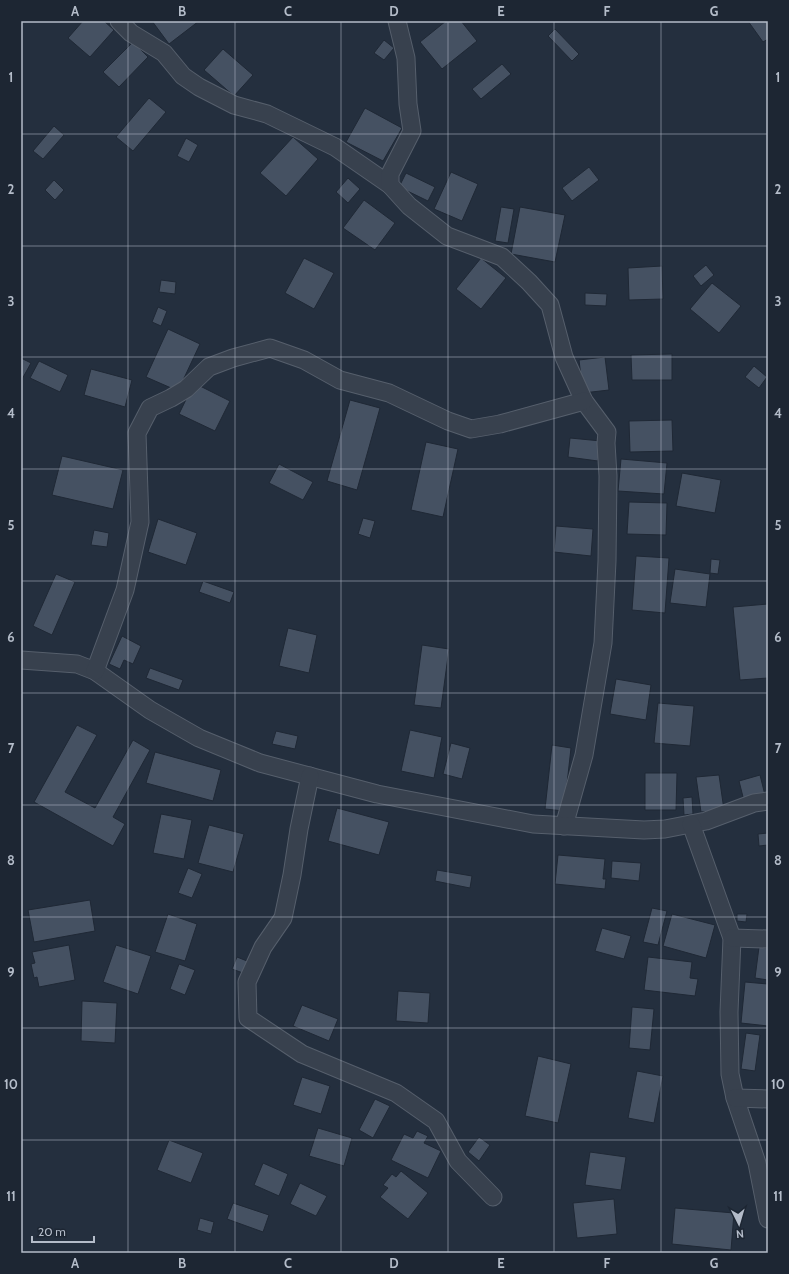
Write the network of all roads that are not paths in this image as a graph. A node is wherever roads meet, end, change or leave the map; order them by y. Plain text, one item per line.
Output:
1 (119, 21) edge
2 (397, 21) edge
3 (390, 185) junction
4 (584, 401) junction
5 (21, 660) edge
6 (95, 671) junction
7 (310, 776) junction
8 (768, 801) edge
9 (691, 824) junction
10 (564, 826) junction
11 (732, 938) junction
12 (768, 939) edge
13 (736, 1098) junction
14 (768, 1100) edge
15 (493, 1197) dead end
16 (768, 1219) edge

1 - 3 street
2 - 3 street
3 - 4 street
4 - 6 street
4 - 10 street
5 - 6 street
6 - 7 street
7 - 10 street
7 - 15 street
8 - 9 street
9 - 10 street
9 - 11 street
11 - 12 street
11 - 13 street
13 - 14 street
13 - 16 street

